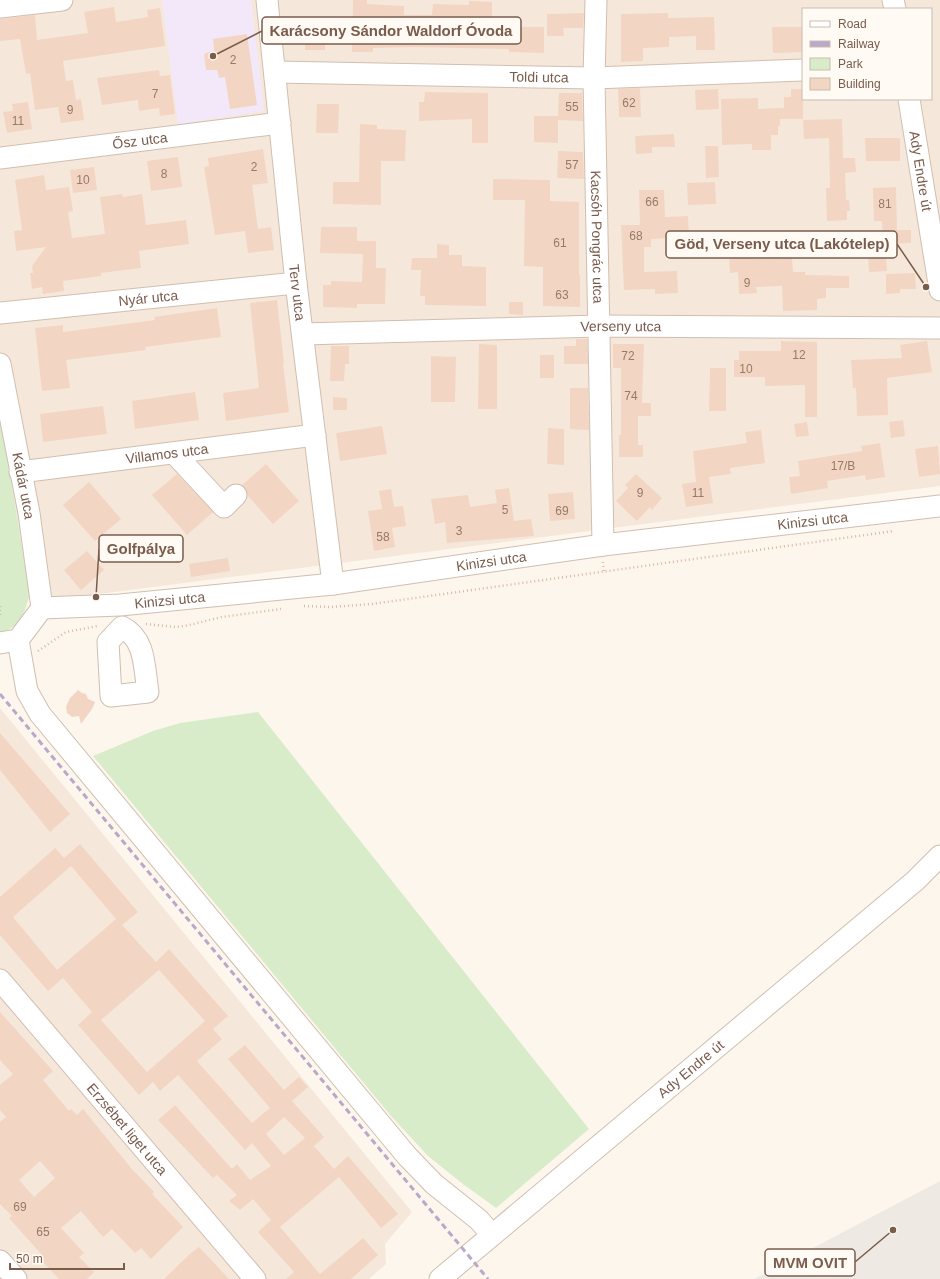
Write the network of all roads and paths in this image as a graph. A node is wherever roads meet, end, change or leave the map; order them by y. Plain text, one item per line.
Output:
1 (62, 0) edge
2 (267, 0) edge
3 (596, 0) edge
4 (0, 8) edge
5 (802, 70) edge
6 (275, 72) junction
7 (594, 78) junction
8 (909, 100) edge
9 (280, 123) junction
10 (0, 158) edge
11 (296, 283) junction
12 (940, 290) edge
13 (0, 313) edge
14 (599, 326) junction
15 (940, 328) edge
16 (303, 334) junction
17 (0, 364) edge
18 (315, 435) junction
19 (174, 453) junction
20 (20, 472) junction
21 (236, 496) dead end
22 (940, 506) edge
23 (895, 531) dead end
24 (602, 545) junction
25 (332, 584) junction
26 (0, 606) edge
27 (298, 607) dead end
28 (42, 608) junction
29 (283, 608) dead end
30 (0, 616) edge
31 (121, 618) junction
32 (13, 646) edge
33 (940, 856) edge
34 (0, 980) edge
35 (492, 1235) junction
36 (0, 1260) edge
37 (16, 1279) edge
38 (255, 1279) edge
39 (440, 1279) edge

1 - 4 street
2 - 6 street, Terv utca
3 - 7 street, Kacsóh Pongrác utca
5 - 7 street, Toldi utca
6 - 7 street, Toldi utca
6 - 9 street, Terv utca
7 - 14 street, Kacsóh Pongrác utca
8 - 12 street, Ady Endre út
9 - 10 street, Ősz utca
9 - 11 street, Terv utca
11 - 13 street, Nyár utca
11 - 16 street, Terv utca
14 - 15 street, Verseny utca
14 - 16 street, Verseny utca
14 - 24 street, Kacsóh Pongrác utca
16 - 18 street, Terv utca
17 - 20 street, Kádár utca
18 - 19 street, Villamos utca
18 - 25 street, Terv utca
19 - 20 street, Villamos utca
19 - 21 street
20 - 28 street, Kádár utca
22 - 24 street, Kinizsi utca
23 - 27 path
24 - 25 street, Kinizsi utca
25 - 31 street, Kinizsi utca
26 - 30 path
28 - 31 street, Kinizsi utca
28 - 32 street
29 - 31 path
31 - 32 path
32 - 35 street
33 - 35 street, Ady Endre út
34 - 38 street, Erzsébet liget utca
35 - 39 street, Ady Endre út
36 - 37 street

